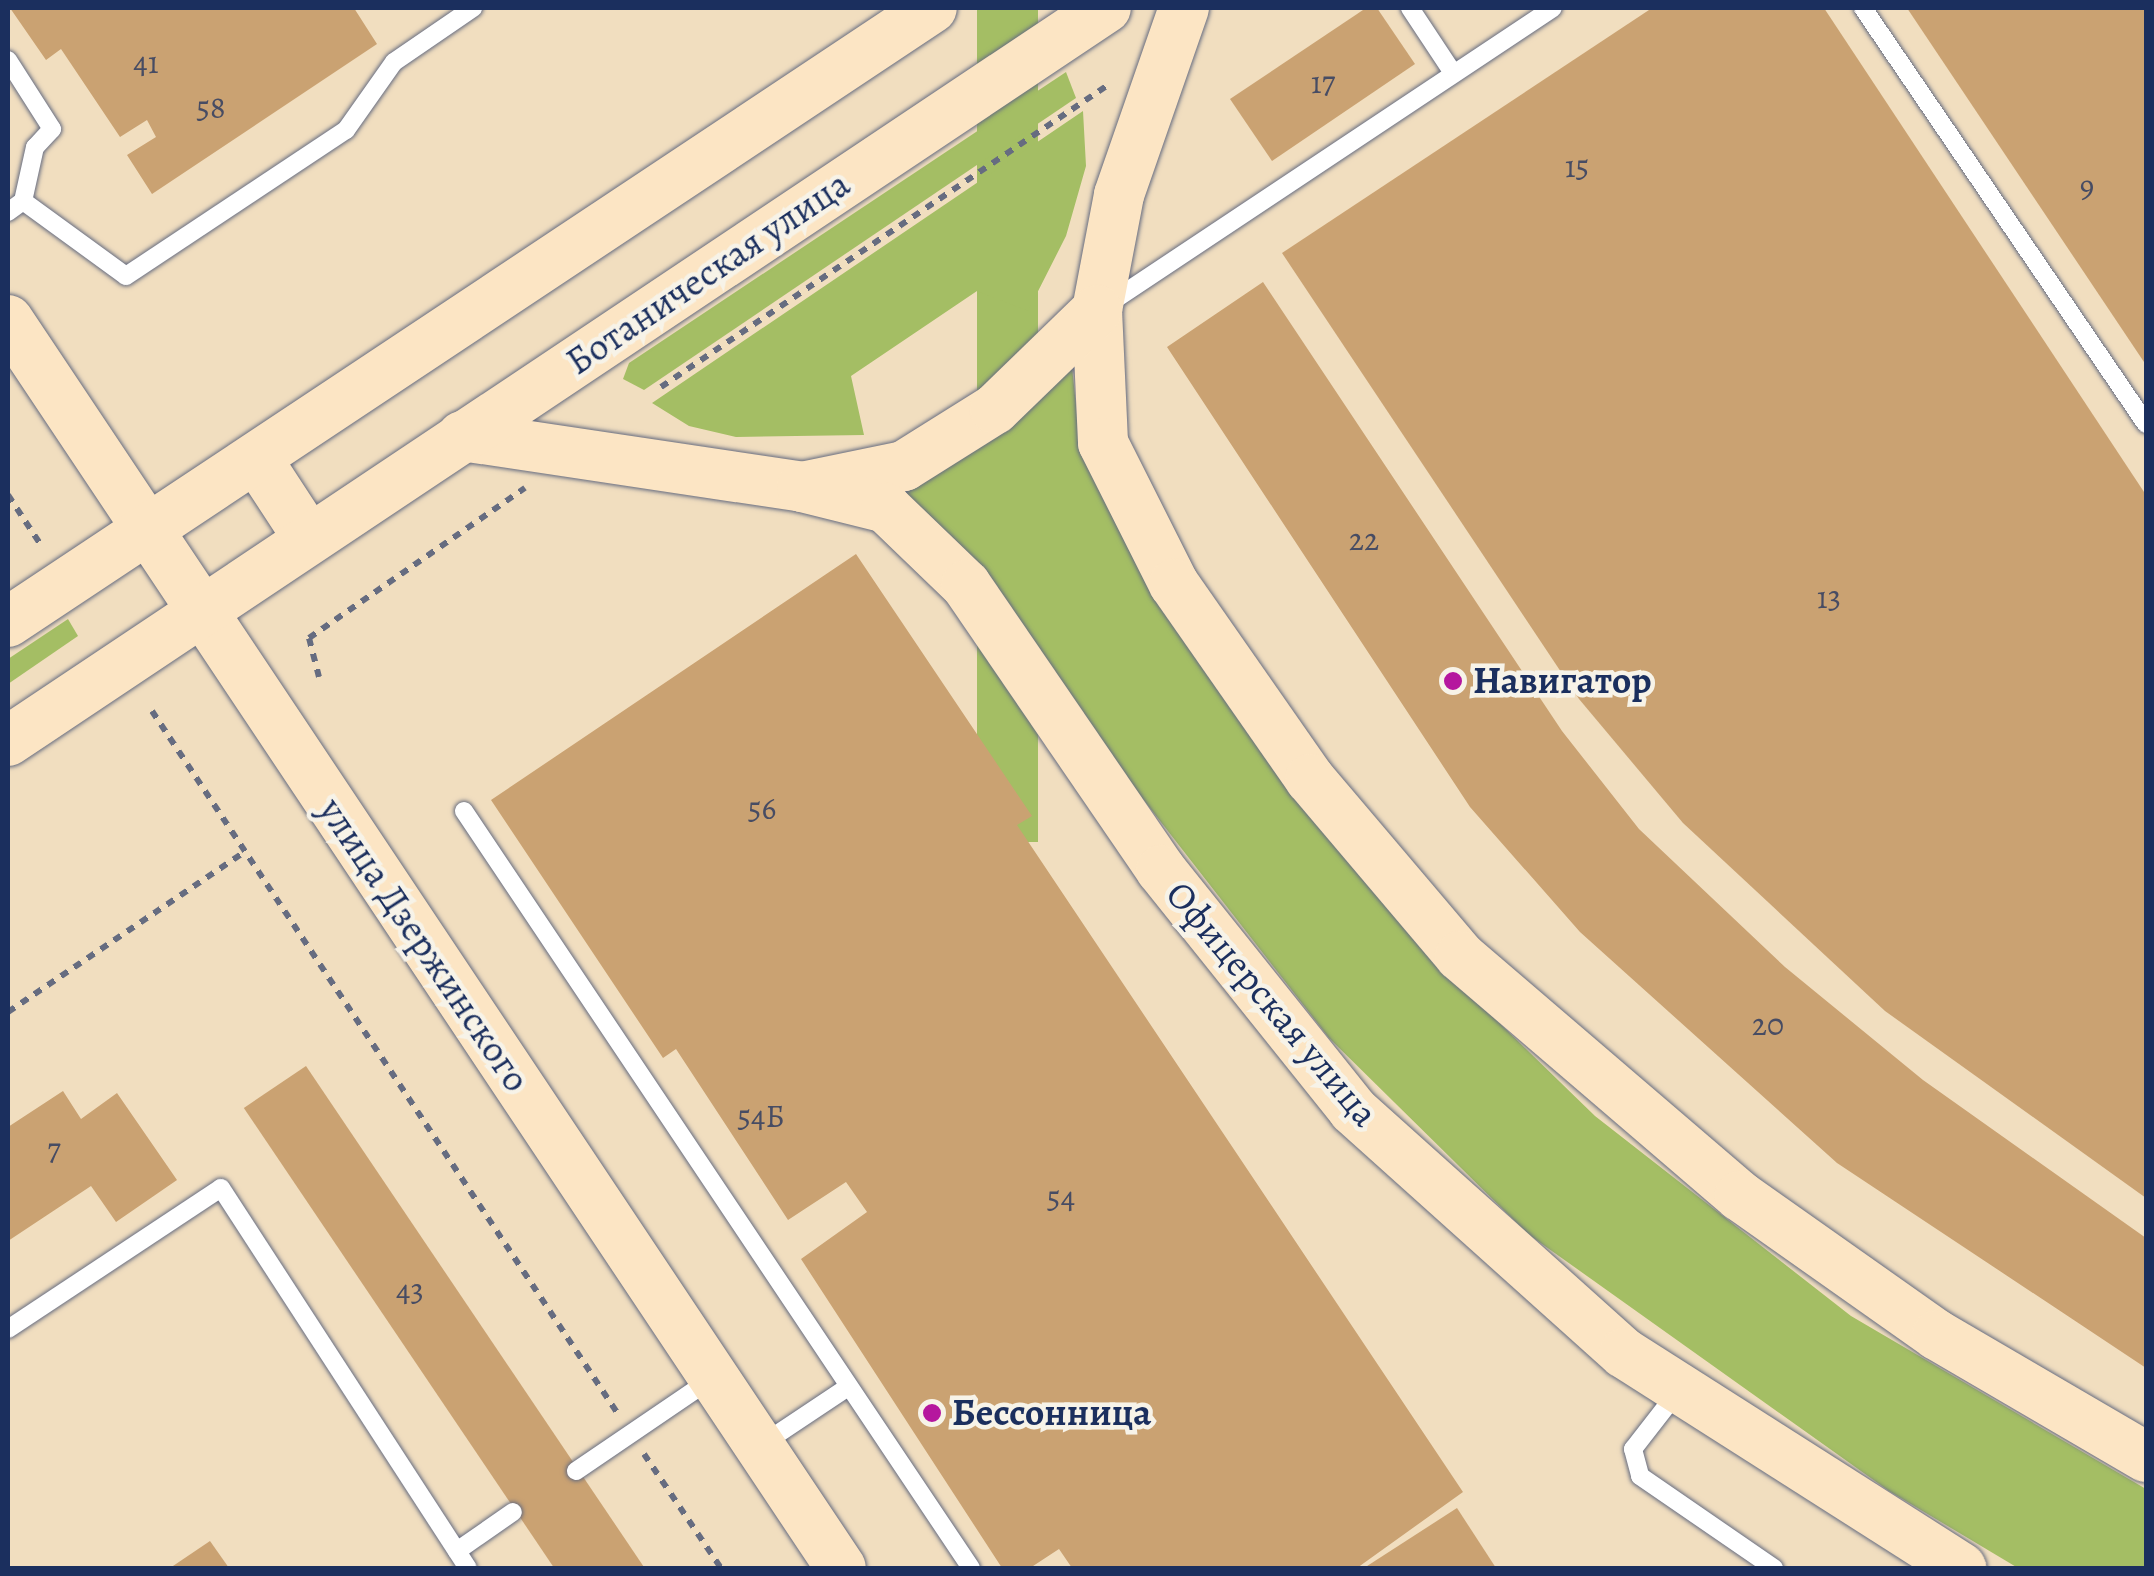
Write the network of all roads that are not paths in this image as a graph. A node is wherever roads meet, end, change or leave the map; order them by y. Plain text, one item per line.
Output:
1 (473, 8) edge
2 (932, 8) edge
3 (1106, 8) edge
4 (1410, 8) edge
5 (1552, 8) edge
6 (1863, 8) edge
7 (1179, 23) edge
8 (8, 60) edge
9 (1454, 73) junction
10 (16, 206) edge
11 (1098, 310) junction
12 (8, 320) edge
13 (2146, 424) edge
14 (462, 436) junction
15 (256, 458) junction
16 (802, 487) junction
17 (148, 530) junction
18 (309, 539) junction
19 (201, 610) junction
20 (8, 622) edge
21 (8, 741) edge
22 (464, 810) dead end
23 (8, 1329) edge
24 (713, 1378) junction
25 (848, 1387) junction
26 (1679, 1390) junction
27 (759, 1446) junction
28 (2146, 1457) edge
29 (576, 1471) dead end
30 (513, 1512) dead end
31 (457, 1551) junction
32 (468, 1568) edge
33 (841, 1568) edge
34 (970, 1568) edge
35 (1774, 1568) edge
36 (1961, 1568) edge

1 - 10 lane
2 - 15 main road
3 - 14 main road, Ботаническая улица
4 - 9 lane
5 - 9 lane
6 - 13 lane
7 - 11 main road
8 - 10 lane
9 - 11 lane
11 - 16 main road
11 - 28 main road
12 - 17 main road, улица Дзержинского
14 - 16 main road
14 - 18 main road, Ботаническая улица
15 - 17 main road
15 - 18 main road
16 - 26 main road, Офицерская улица
17 - 19 main road, улица Дзержинского
17 - 20 main road
18 - 19 main road, Ботаническая улица
19 - 21 main road, Ботаническая улица
19 - 24 main road, улица Дзержинского
22 - 25 lane
23 - 31 lane
24 - 27 main road, улица Дзержинского
24 - 29 lane
25 - 27 lane
25 - 34 lane
26 - 35 lane
26 - 36 main road, Офицерская улица
27 - 33 main road, улица Дзержинского
30 - 31 lane
31 - 32 lane

